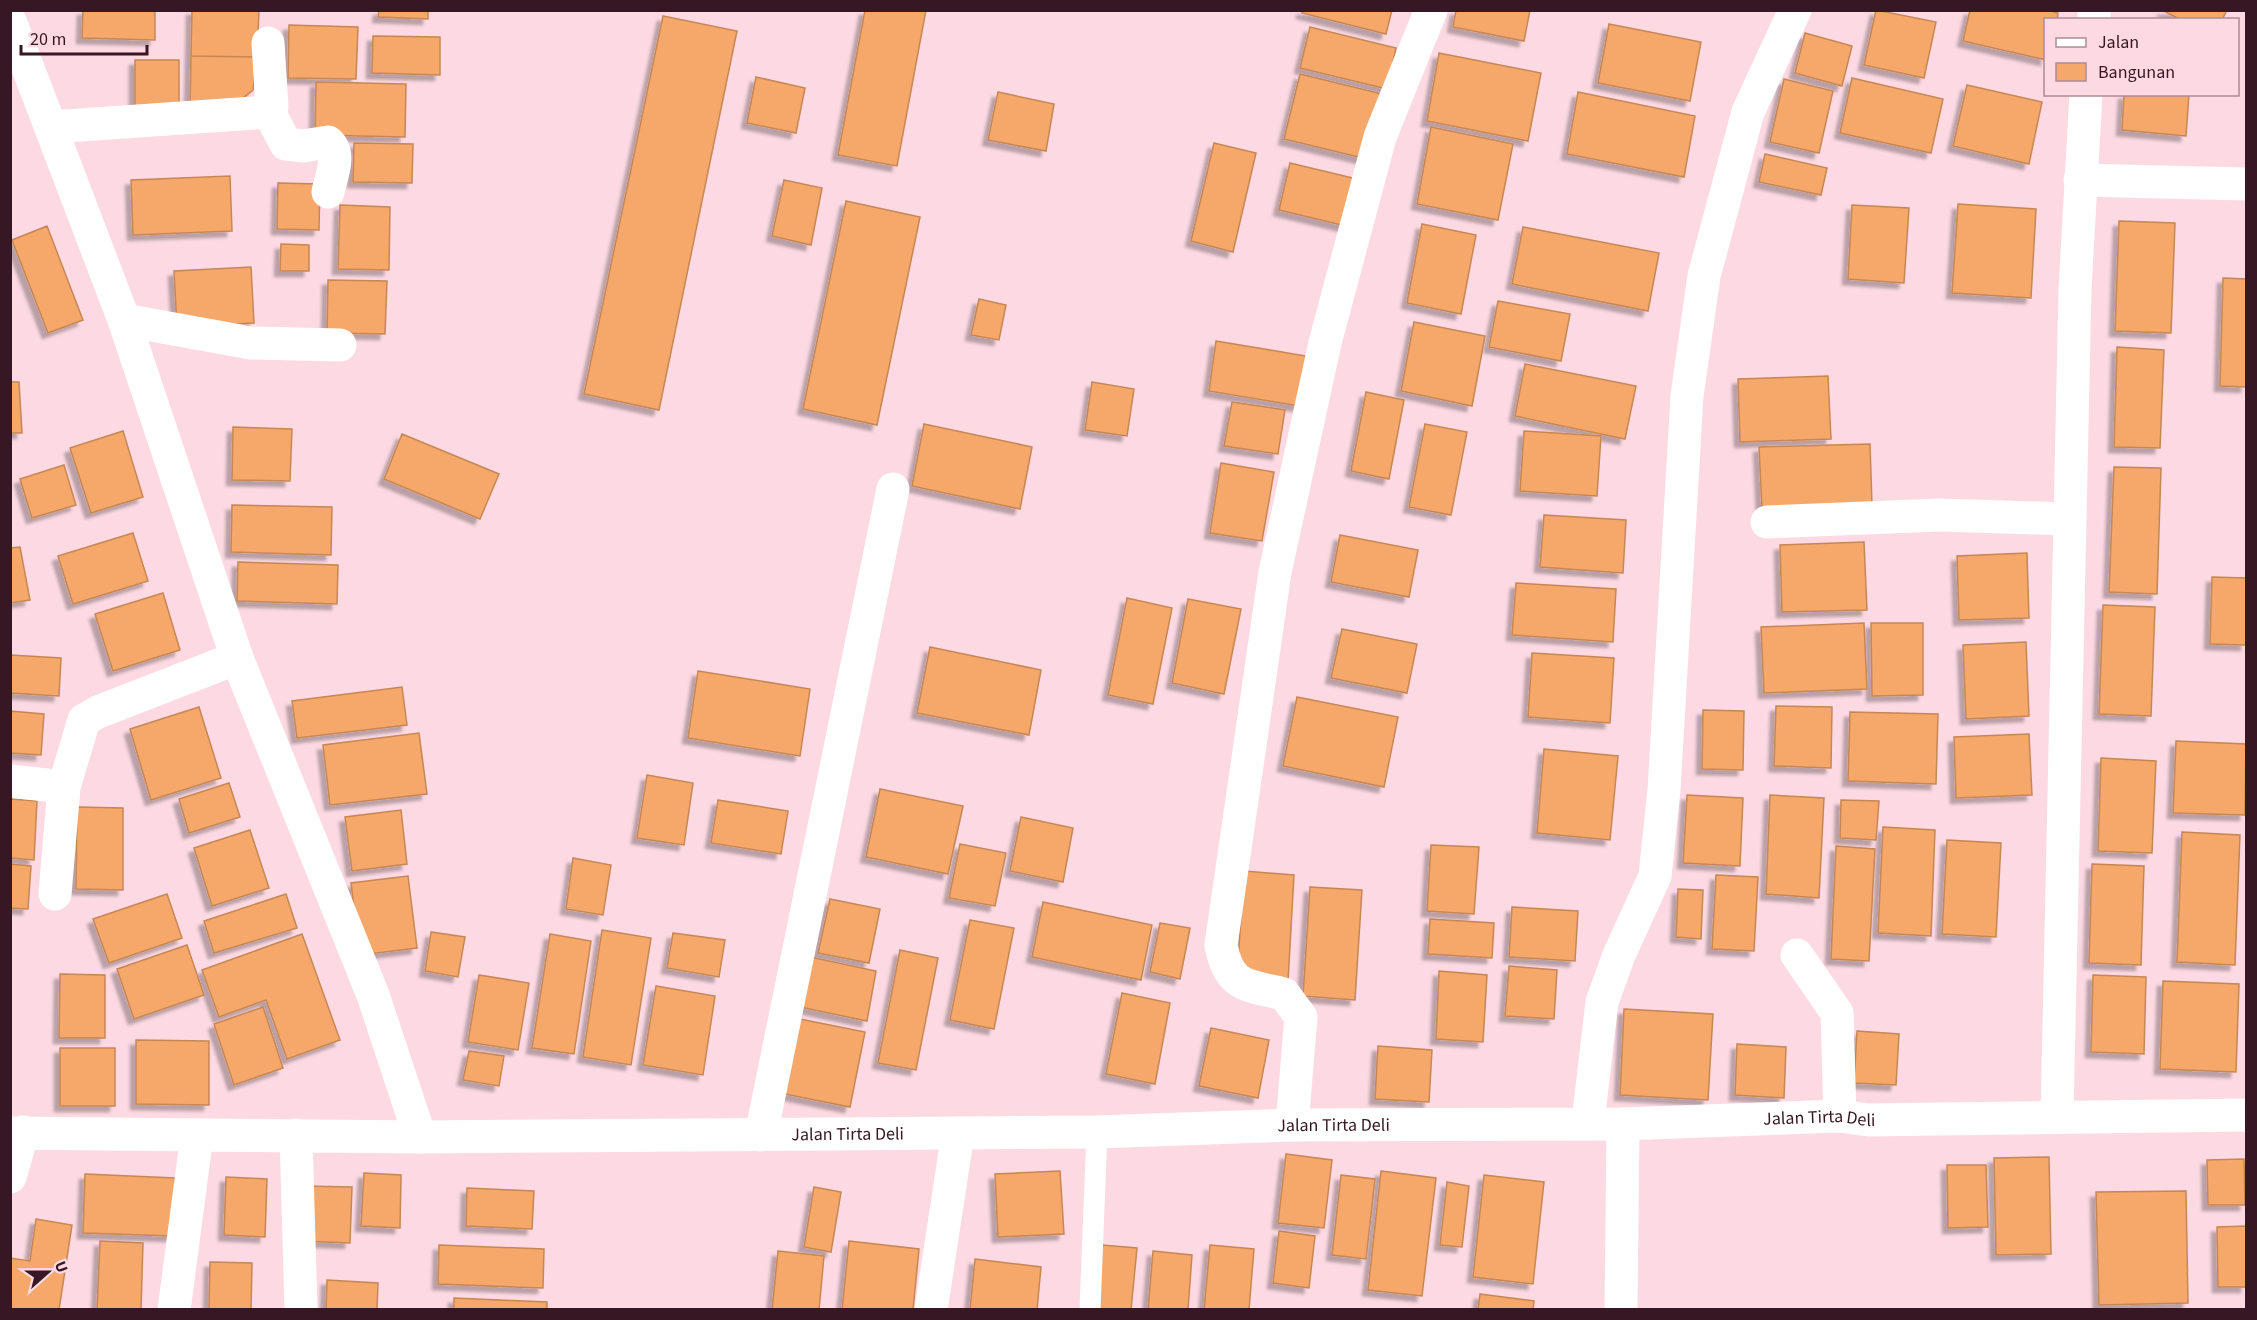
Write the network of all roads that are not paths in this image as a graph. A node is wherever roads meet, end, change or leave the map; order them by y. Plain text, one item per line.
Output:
1 (1431, 10) edge
2 (1795, 10) edge
3 (10, 21) edge
4 (268, 43) dead end
5 (2086, 96) edge
6 (269, 112) junction
7 (51, 127) junction
8 (2080, 180) junction
9 (2247, 184) edge
10 (328, 192) dead end
11 (124, 320) junction
12 (340, 345) dead end
13 (893, 489) dead end
14 (2070, 519) junction
15 (1767, 522) dead end
16 (237, 658) junction
17 (10, 781) edge
18 (64, 787) junction
19 (55, 894) dead end
20 (1797, 955) dead end
21 (2247, 1115) edge
22 (1840, 1116) junction
23 (2057, 1117) junction
24 (1588, 1122) junction
25 (1623, 1124) junction
26 (1292, 1125) junction
27 (1097, 1132) junction
28 (17, 1133) edge
29 (958, 1133) junction
30 (197, 1135) junction
31 (296, 1135) junction
32 (761, 1135) junction
33 (420, 1137) junction
34 (10, 1177) edge
35 (174, 1310) edge
36 (302, 1310) edge
37 (931, 1310) edge
38 (1090, 1310) edge
39 (1621, 1310) edge

1 - 26 street
2 - 24 street
3 - 7 street
4 - 6 street
5 - 8 street
6 - 7 street
6 - 10 street
7 - 11 street
8 - 9 street
8 - 14 street
11 - 12 street
11 - 16 street
13 - 32 street
14 - 15 street
14 - 23 street
16 - 18 street
16 - 33 street
17 - 18 street
18 - 19 street
20 - 22 street
21 - 23 street, Jalan Tirta Deli
22 - 23 street, Jalan Tirta Deli
22 - 25 street, Jalan Tirta Deli
24 - 25 street, Jalan Tirta Deli
24 - 26 street, Jalan Tirta Deli
25 - 39 street
26 - 27 street, Jalan Tirta Deli
27 - 29 street, Jalan Tirta Deli
27 - 38 lane
28 - 30 street, Jalan Tirta Deli
28 - 34 street
29 - 32 street, Jalan Tirta Deli
29 - 37 street
30 - 31 street, Jalan Tirta Deli
30 - 35 street
31 - 33 street, Jalan Tirta Deli
31 - 36 street
32 - 33 street, Jalan Tirta Deli

